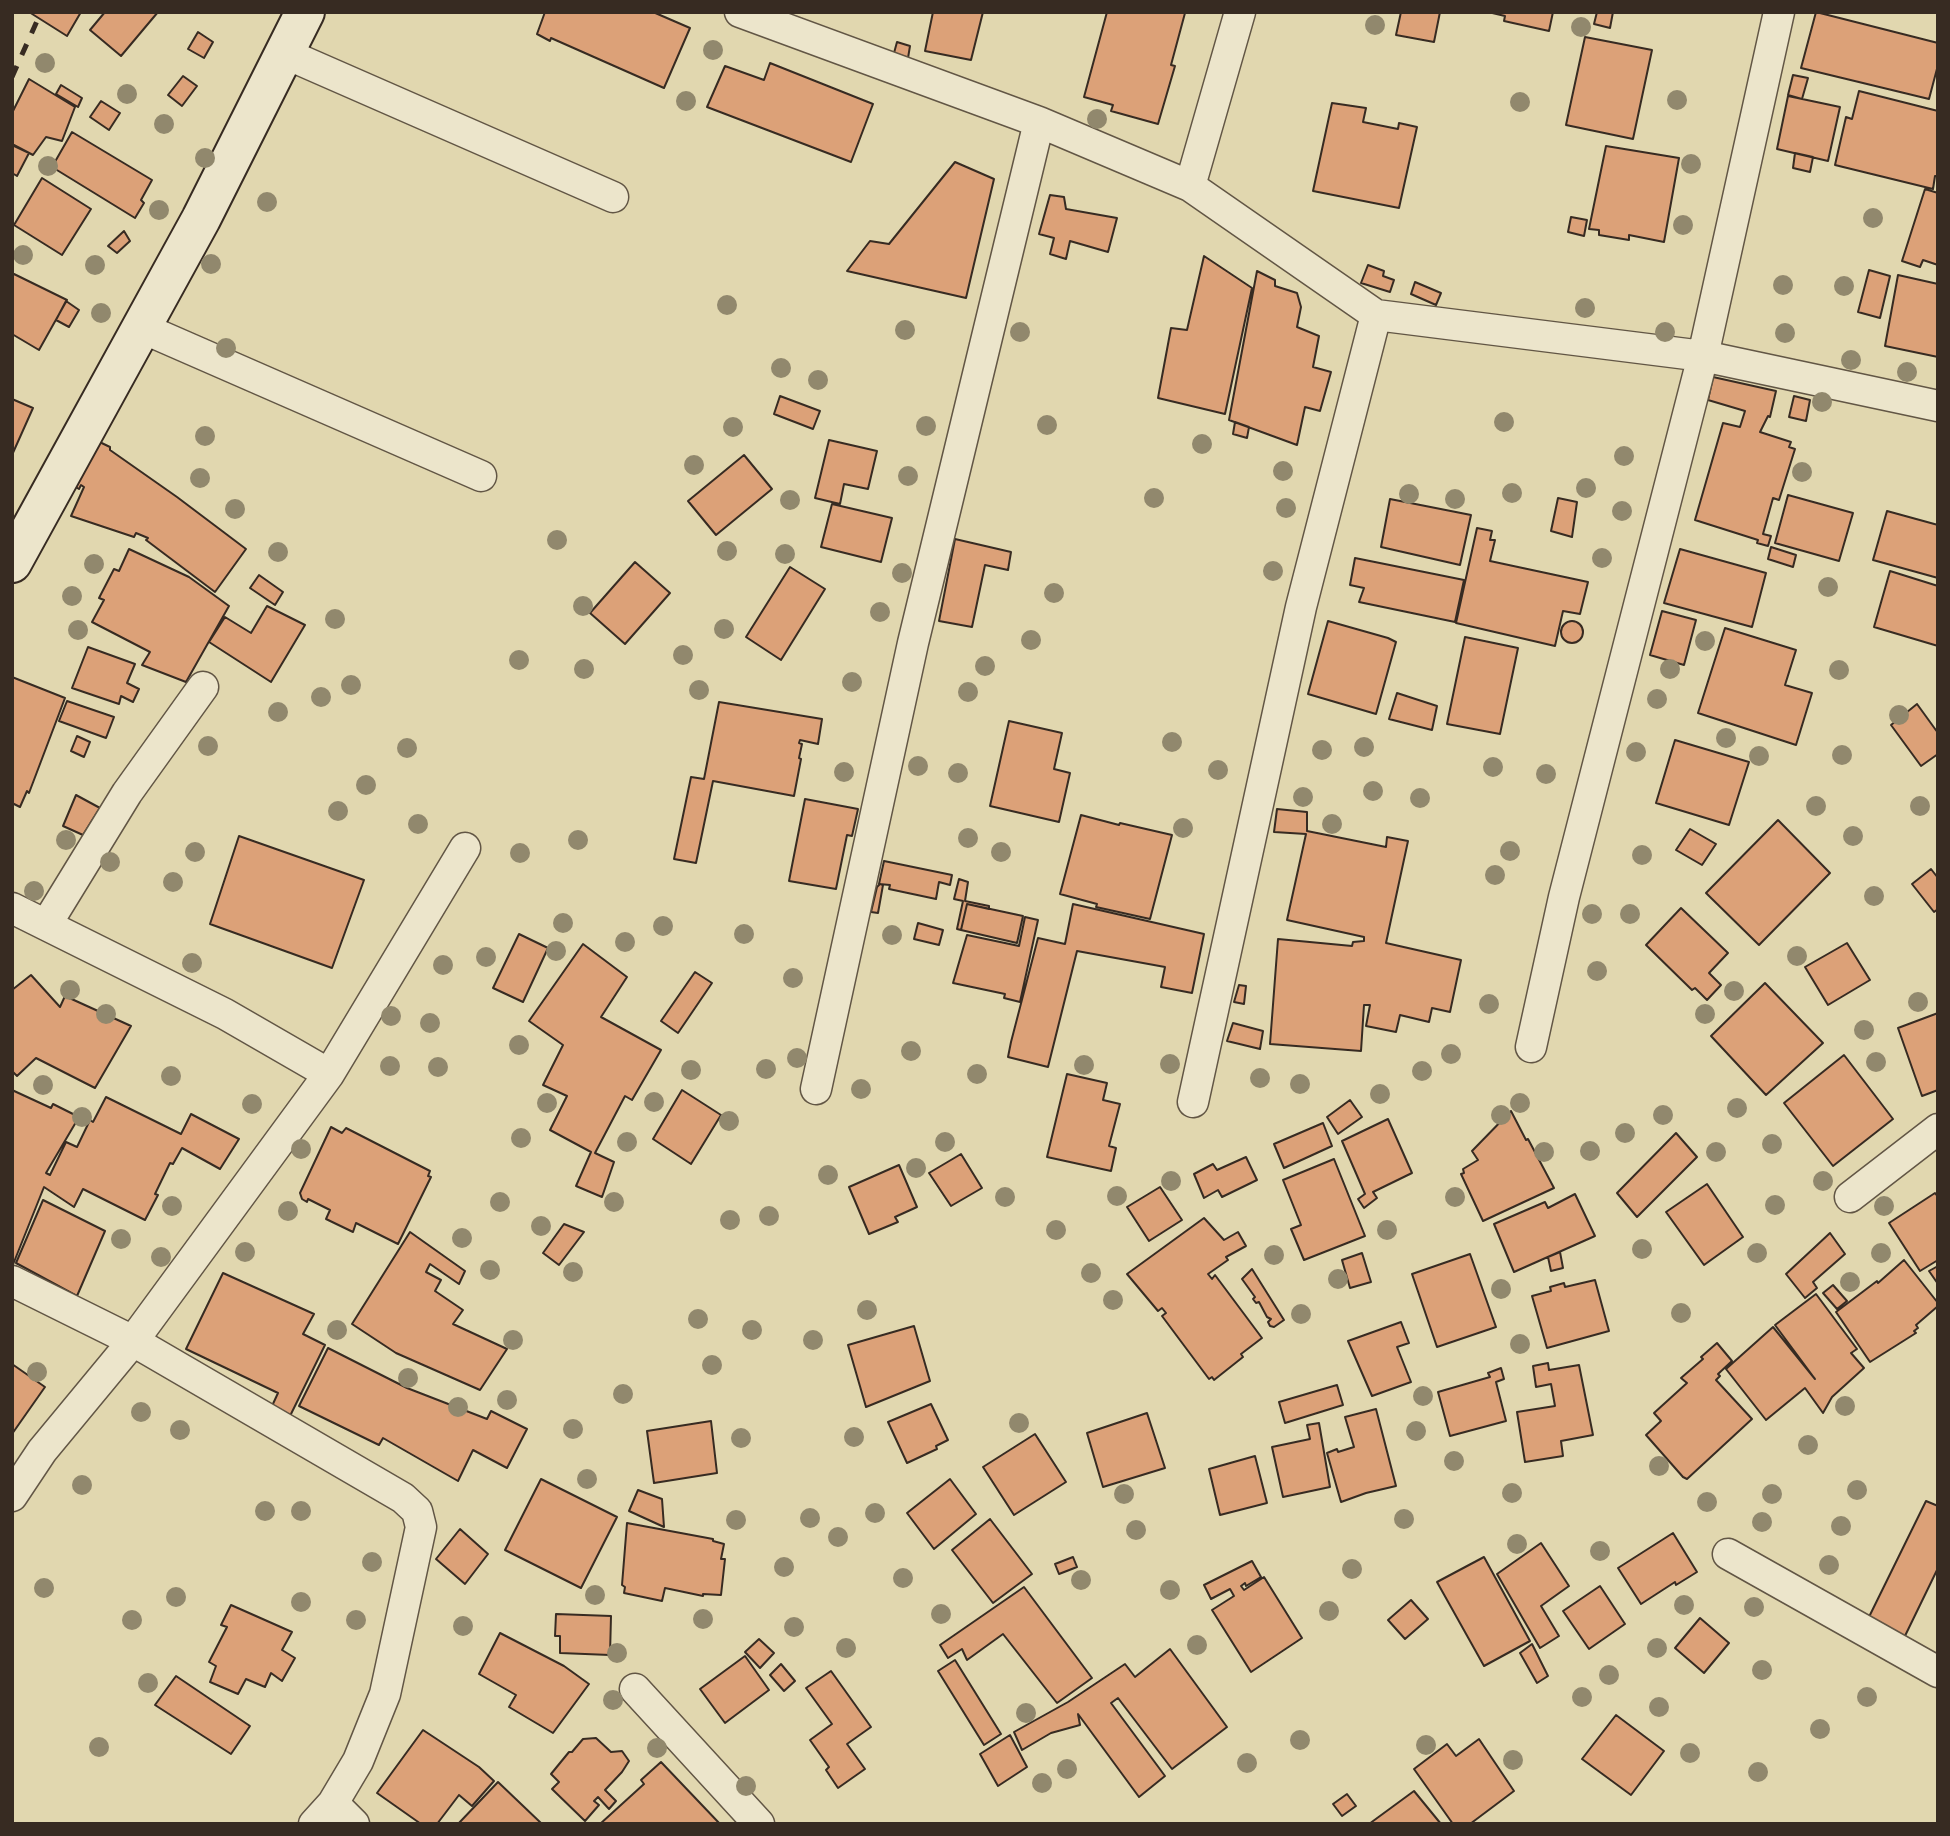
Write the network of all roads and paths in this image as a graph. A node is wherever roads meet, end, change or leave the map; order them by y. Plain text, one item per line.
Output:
1 (304, 12) edge
2 (740, 12) edge
3 (1240, 12) edge
4 (1779, 12) edge
5 (284, 53) junction
6 (1039, 122) junction
7 (1190, 186) junction
8 (613, 197) dead end
9 (1376, 316) junction
10 (140, 327) junction
11 (1703, 356) junction
12 (1938, 406) edge
13 (481, 476) dead end
14 (12, 563) edge
15 (203, 687) dead end
16 (465, 848) dead end
17 (12, 908) edge
18 (46, 925) junction
19 (1531, 1047) dead end
20 (329, 1073) junction
21 (816, 1089) dead end
22 (1193, 1102) dead end
23 (1938, 1129) edge
24 (1850, 1197) dead end
25 (12, 1280) edge
26 (132, 1341) junction
27 (12, 1496) edge
28 (1728, 1554) dead end
29 (1938, 1672) edge
30 (635, 1689) dead end
31 (323, 1813) edge
32 (355, 1824) edge
33 (759, 1824) edge

1 - 5 main road
2 - 6 street
3 - 7 street
4 - 11 street
5 - 8 street
5 - 10 main road
6 - 7 street
6 - 21 street
7 - 9 street
9 - 11 street
9 - 22 street
10 - 13 street
10 - 14 main road
11 - 12 street
11 - 19 street
15 - 18 street
16 - 20 street
17 - 18 street
18 - 20 street
20 - 26 street
23 - 24 street
25 - 26 street
26 - 27 street
26 - 31 street
28 - 29 street
30 - 33 street
31 - 32 street

